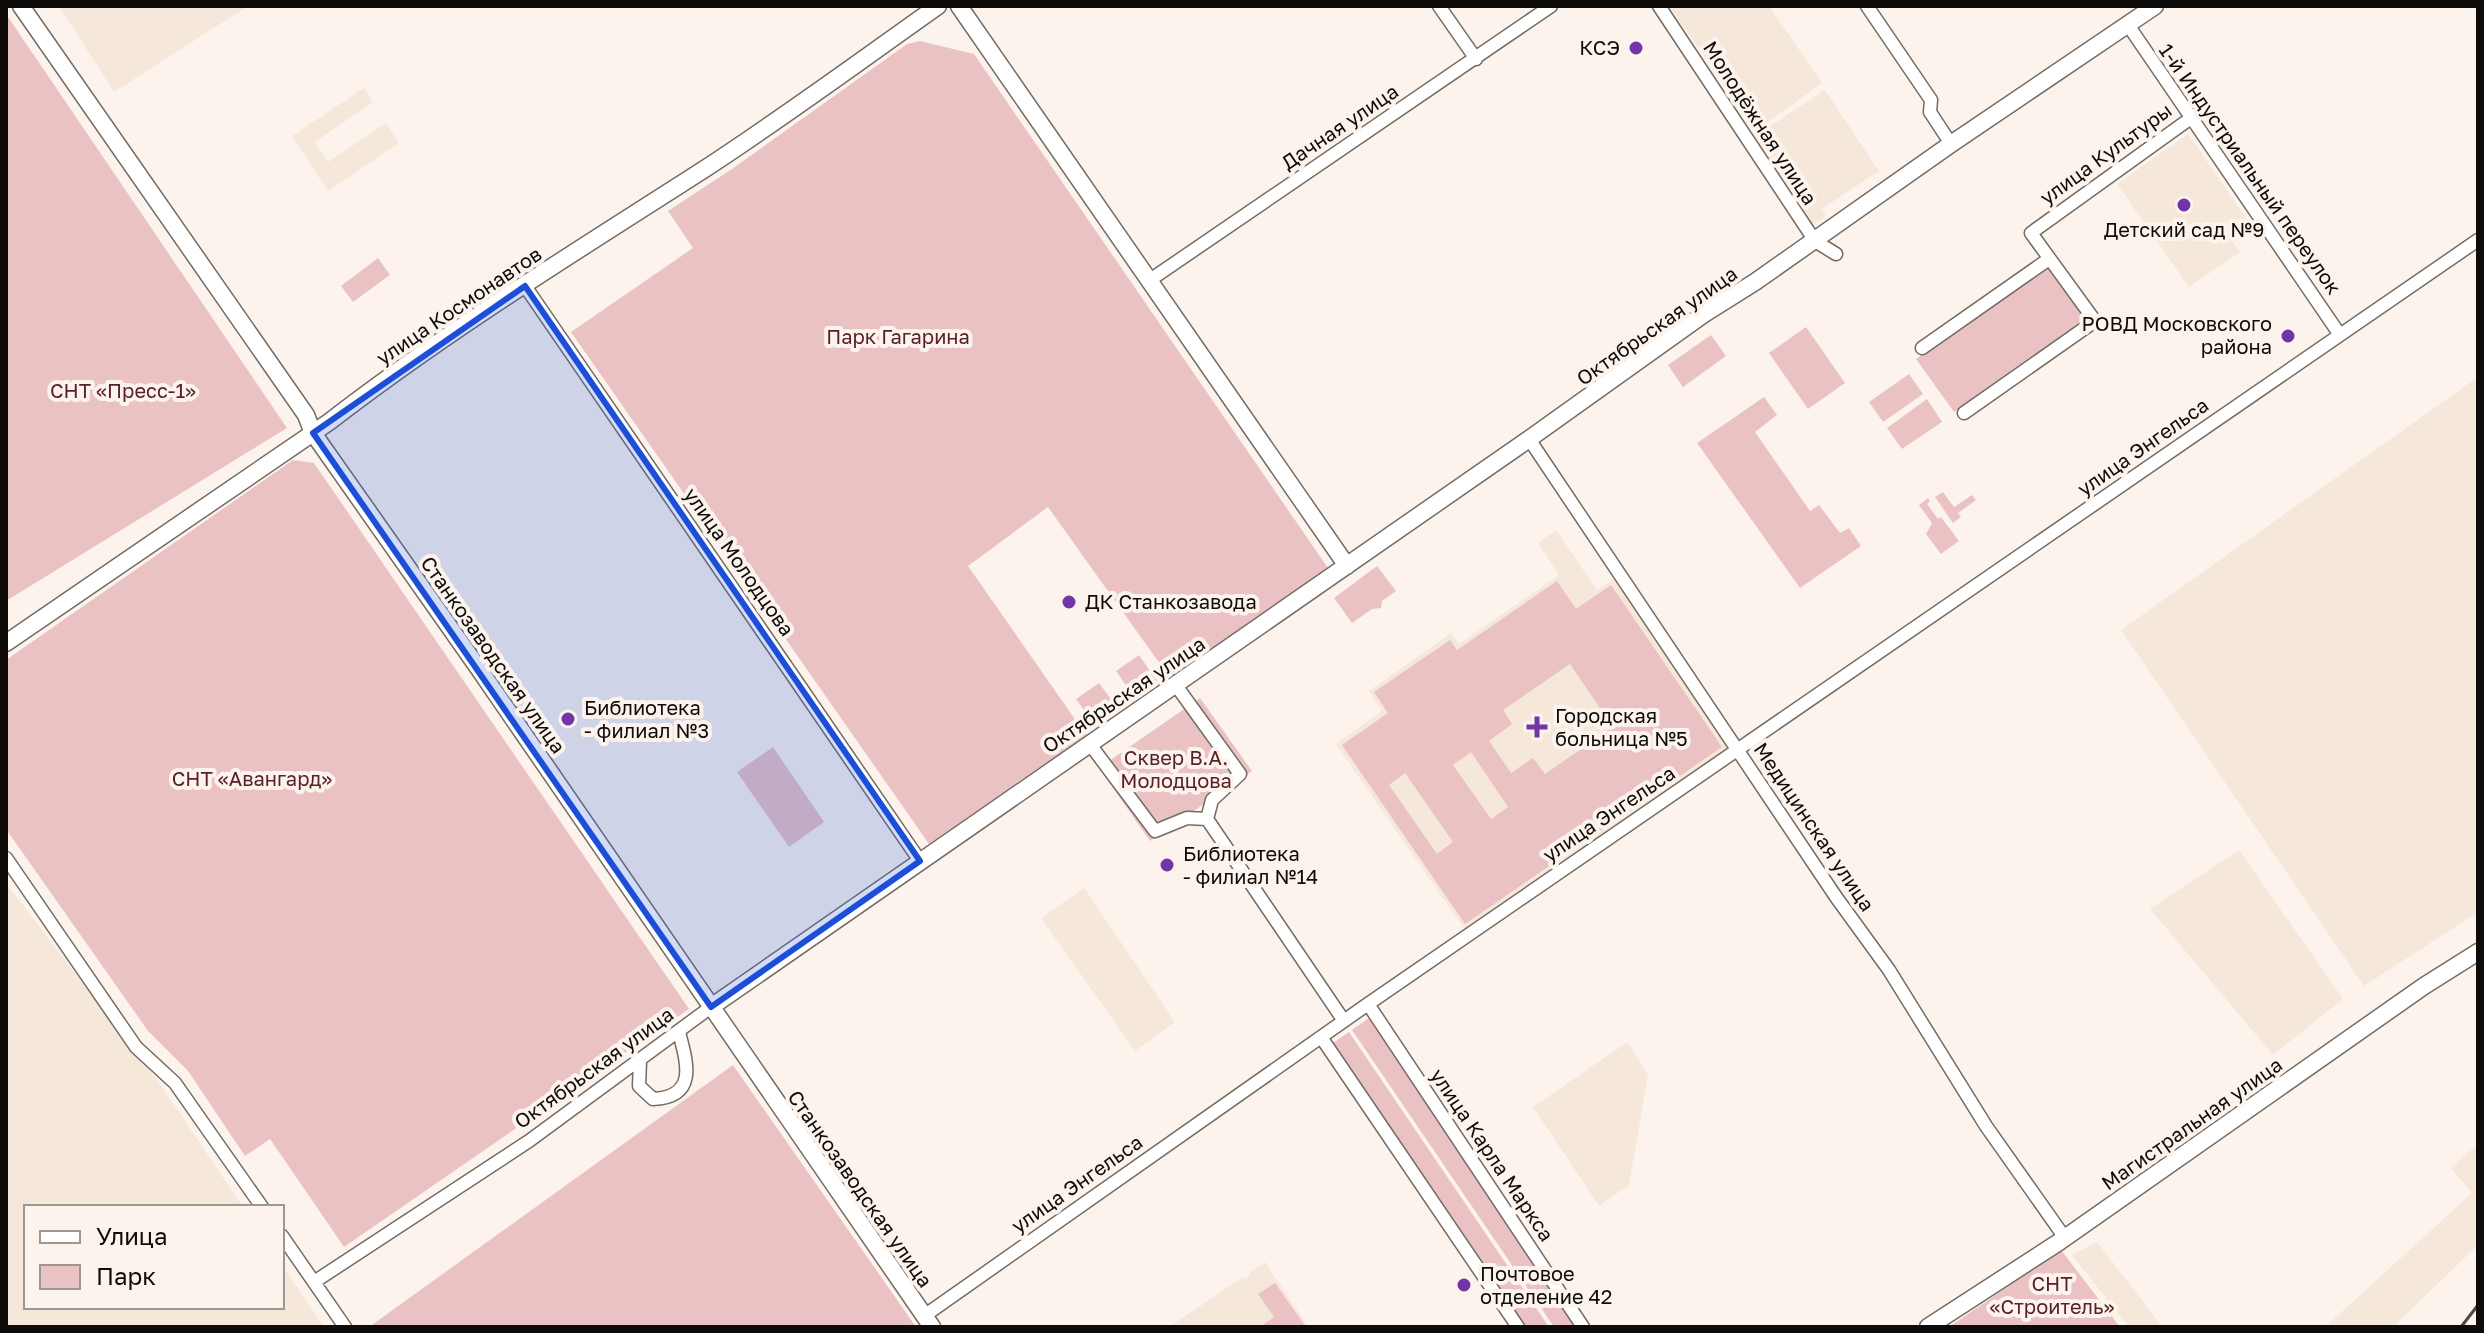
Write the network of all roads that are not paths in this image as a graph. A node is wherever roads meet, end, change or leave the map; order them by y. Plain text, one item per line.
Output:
1 (21, 6) edge
2 (938, 6) edge
3 (959, 6) edge
4 (1439, 6) edge
5 (1551, 6) edge
6 (1659, 6) edge
7 (1867, 6) edge
8 (2155, 6) edge
9 (2128, 25) junction
10 (1476, 59) junction
11 (2191, 118) junction
12 (1951, 144) junction
13 (2478, 240) edge
14 (1815, 241) junction
15 (1836, 254) dead end
16 (2049, 259) junction
17 (1150, 280) junction
18 (525, 286) junction
19 (2340, 335) junction
20 (1922, 348) dead end
21 (1964, 413) dead end
22 (313, 433) junction
23 (1529, 439) junction
24 (2026, 535) dead end
25 (2034, 546) junction
26 (1347, 566) junction
27 (6, 643) edge
28 (1175, 684) junction
29 (1089, 743) junction
30 (1738, 750) junction
31 (1207, 819) junction
32 (6, 858) edge
33 (920, 861) junction
34 (2478, 952) edge
35 (1368, 1004) junction
36 (711, 1007) junction
37 (1344, 1021) junction
38 (679, 1032) junction
39 (1321, 1037) junction
40 (640, 1061) junction
41 (261, 1205) edge
42 (2065, 1238) junction
43 (284, 1239) edge
44 (314, 1282) junction
45 (928, 1321) edge
46 (345, 1327) edge
47 (1518, 1327) edge
48 (1583, 1327) edge
49 (1928, 1327) edge

1 - 22 street, Станкозаводская улица
2 - 18 street, улица Космонавтов
3 - 17 street
4 - 10 street
5 - 10 street, Дачная улица
6 - 14 street, Молодёжная улица
7 - 12 street
8 - 9 street, Октябрьская улица
9 - 11 street, 1-й Индустриальный переулок
9 - 12 street, Октябрьская улица
10 - 17 street, Дачная улица
11 - 16 street, улица Культуры
11 - 19 street, 1-й Индустриальный переулок
12 - 14 street, Октябрьская улица
13 - 19 street, улица Энгельса
14 - 15 street, Молодёжная улица
14 - 23 street, Октябрьская улица
16 - 20 street
16 - 21 street, улица Культуры
17 - 26 street
18 - 22 street, улица Космонавтов
18 - 33 street, улица Молодцова
19 - 25 street, улица Энгельса
22 - 27 street, улица Космонавтов
22 - 36 street, Станкозаводская улица
23 - 26 street, Октябрьская улица
23 - 30 street, Медицинская улица
24 - 25 street
25 - 30 street, улица Энгельса
26 - 28 street, Октябрьская улица
28 - 29 street, Октябрьская улица
28 - 31 street
29 - 31 street
29 - 33 street, Октябрьская улица
30 - 35 street, улица Энгельса
30 - 42 street, Медицинская улица
31 - 37 street
32 - 41 street
33 - 36 street, Октябрьская улица
34 - 42 street, Магистральная улица
35 - 37 street, улица Энгельса
35 - 48 street, улица Карла Маркса
36 - 38 street, Октябрьская улица
36 - 45 street, Станкозаводская улица
37 - 39 street, улица Энгельса
38 - 40 street, Октябрьская улица
38 - 40 street
39 - 45 street, улица Энгельса
39 - 47 street
40 - 44 street, Октябрьская улица
42 - 49 street, Магистральная улица
43 - 44 street
44 - 46 street

